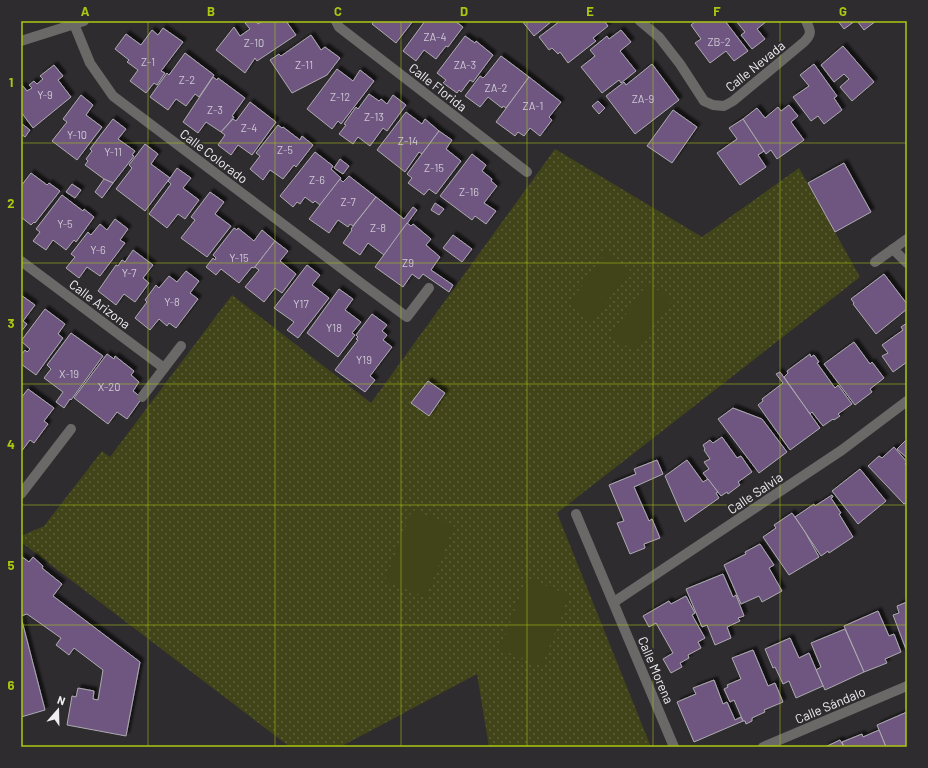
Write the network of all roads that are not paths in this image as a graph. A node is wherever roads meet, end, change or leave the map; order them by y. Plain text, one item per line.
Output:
1 (336, 21) edge
2 (640, 21) edge
3 (806, 21) edge
4 (79, 22) edge
5 (21, 41) edge
6 (527, 172) dead end
7 (907, 239) edge
8 (893, 249) junction
9 (21, 261) edge
10 (875, 262) dead end
11 (907, 263) edge
12 (429, 288) dead end
13 (181, 346) dead end
14 (164, 368) junction
15 (142, 397) dead end
16 (907, 401) edge
17 (71, 428) dead end
18 (21, 494) edge
19 (576, 514) dead end
20 (614, 602) junction
21 (907, 686) edge
22 (674, 747) edge
23 (763, 747) edge

1 - 6 street, Calle Florida
2 - 3 street, Calle Nevada
4 - 5 street
4 - 12 street, Calle Colorado
7 - 8 street
8 - 10 street
8 - 11 street
9 - 14 street, Calle Arizona
13 - 14 street
14 - 15 street
16 - 20 street, Calle Salvia
17 - 18 street
19 - 20 street, Calle Morena
20 - 22 street, Calle Morena
21 - 23 street, Calle Sándalo

